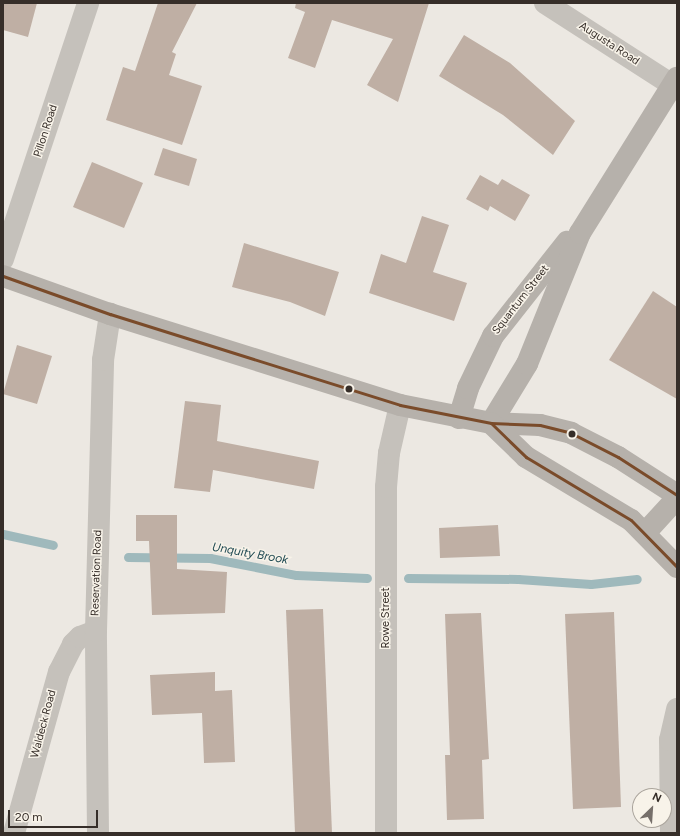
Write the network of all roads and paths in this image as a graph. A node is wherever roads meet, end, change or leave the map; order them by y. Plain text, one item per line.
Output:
1 (88, 3) edge
2 (545, 3) edge
3 (675, 81) edge
4 (591, 214) junction
5 (3, 260) edge
6 (3, 276) edge
7 (110, 314) junction
8 (400, 405) junction
9 (459, 418) junction
10 (490, 423) junction
11 (677, 497) edge
12 (645, 533) junction
13 (677, 567) edge
14 (96, 631) junction
15 (677, 709) edge
16 (14, 833) edge
17 (98, 833) edge
18 (386, 833) edge
19 (670, 833) edge

1 - 5 street, Pillon Road
2 - 3 street, Augusta Road
3 - 4 main road, Squantum Street
4 - 9 main road, Squantum Street
4 - 10 main road, Squantum Street
6 - 7 main road
7 - 8 main road
7 - 14 street, Reservation Road
8 - 9 main road
8 - 18 street, Rowe Street
9 - 10 main road
10 - 11 main road
10 - 12 main road
11 - 12 main road
12 - 13 main road
14 - 16 street, Waldeck Road
14 - 17 street, Reservation Road
15 - 19 street

